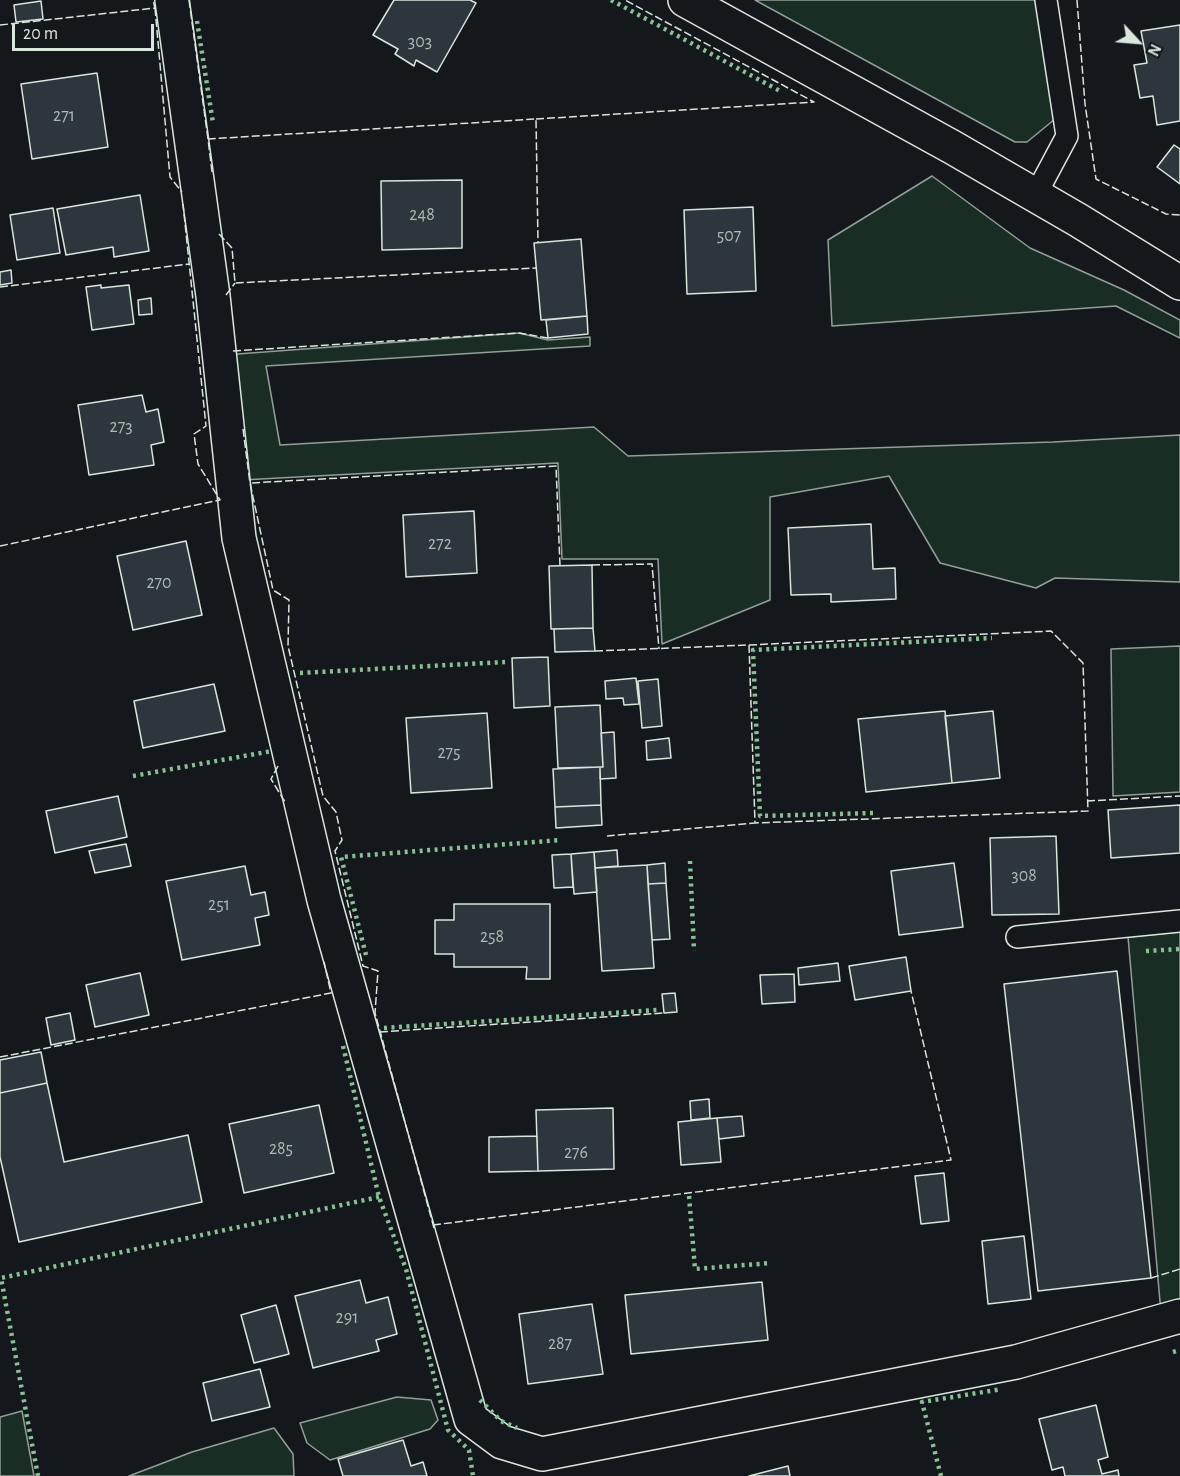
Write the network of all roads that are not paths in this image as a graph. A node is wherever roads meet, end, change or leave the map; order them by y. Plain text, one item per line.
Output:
1 (172, 0) edge
2 (685, 0) edge
3 (1046, 0) edge
4 (1035, 195) junction
5 (1180, 283) edge
6 (1180, 921) edge
7 (1017, 937) dead end
8 (1180, 1316) edge

1 - 8 street
2 - 4 street
3 - 4 lane
4 - 5 street
6 - 7 lane

